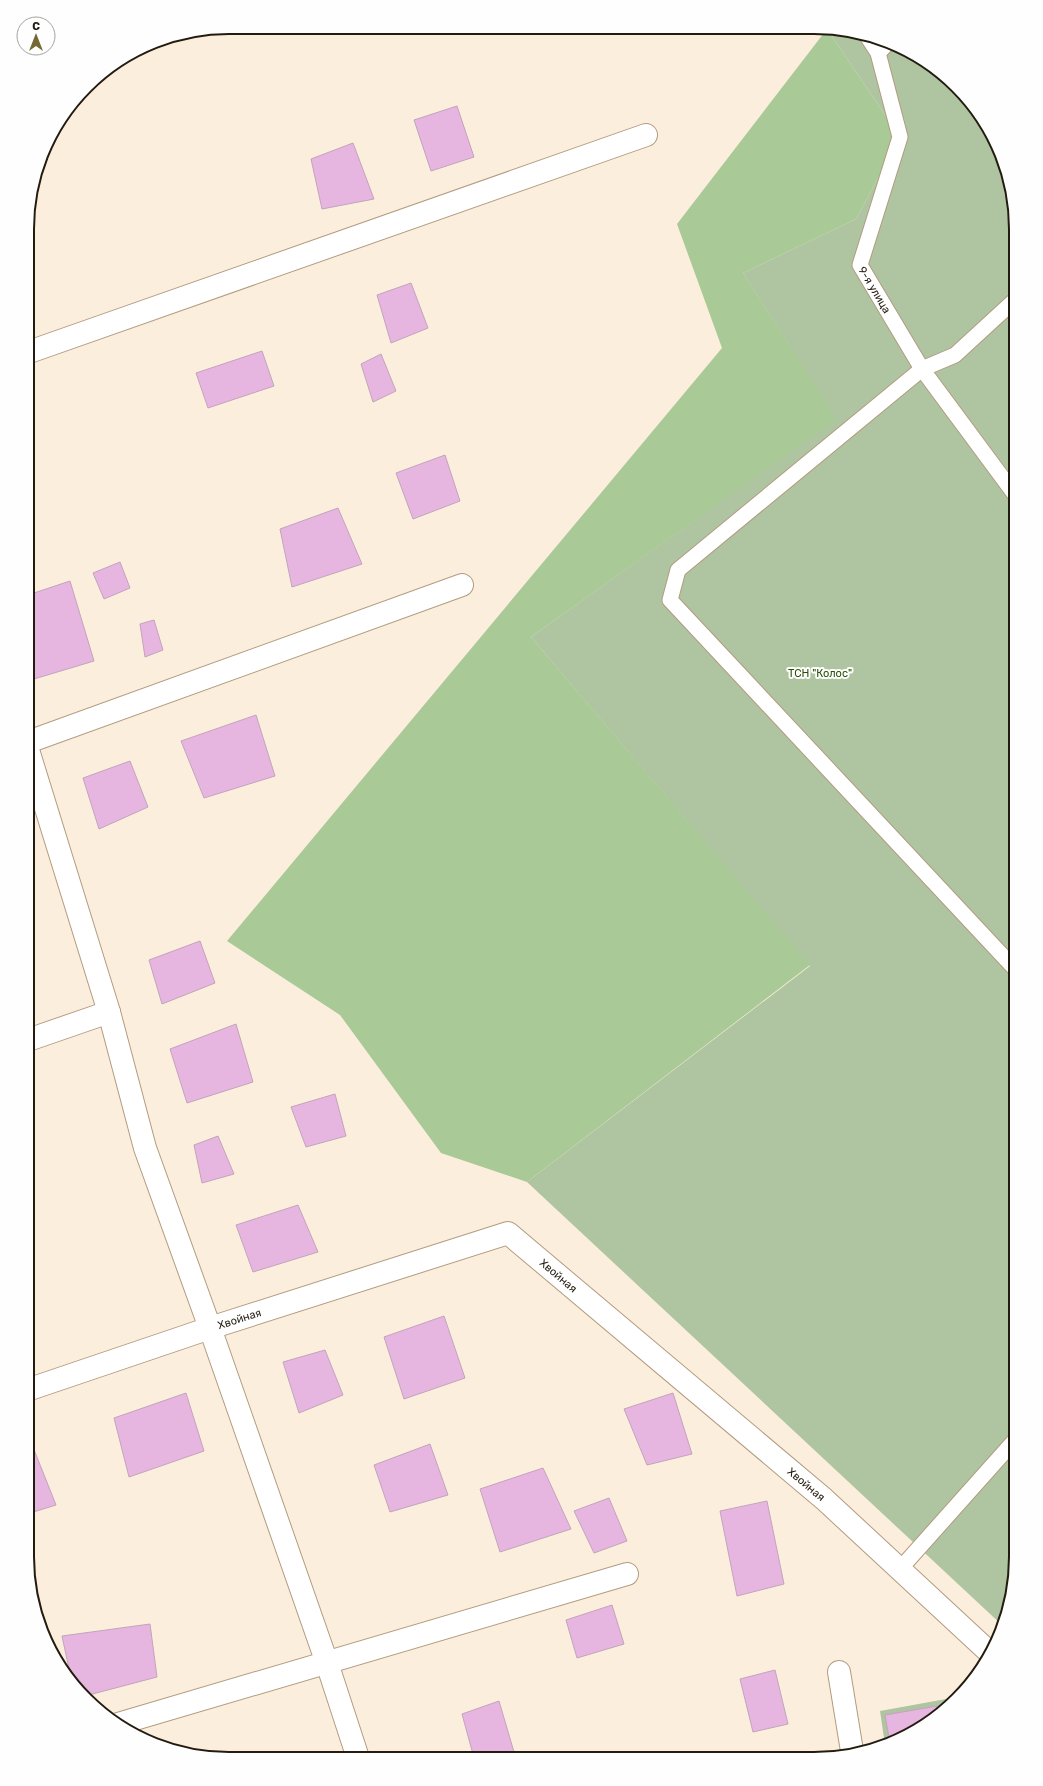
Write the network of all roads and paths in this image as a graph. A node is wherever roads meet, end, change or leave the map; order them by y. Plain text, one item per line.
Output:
1 (871, 43) edge
2 (884, 47) edge
3 (878, 53) junction
4 (646, 135) dead end
5 (1009, 305) edge
6 (34, 350) edge
7 (922, 369) junction
8 (1009, 487) edge
9 (462, 585) dead end
10 (34, 740) edge
11 (34, 769) edge
12 (1009, 963) edge
13 (109, 1012) junction
14 (34, 1038) edge
15 (210, 1328) junction
16 (34, 1388) edge
17 (1009, 1447) edge
18 (900, 1569) junction
19 (627, 1574) dead end
20 (986, 1649) edge
21 (327, 1663) junction
22 (839, 1672) dead end
23 (125, 1722) edge
24 (851, 1748) edge
25 (356, 1752) edge

1 - 3 lane, 9-я улица
2 - 3 lane
3 - 7 lane, 9-я улица
4 - 6 street
5 - 7 lane
7 - 8 lane, 9-я улица
7 - 12 lane
9 - 10 street
11 - 13 street
13 - 14 street
13 - 15 street
15 - 16 street, Хвойная
15 - 18 street, Хвойная
15 - 21 street
17 - 18 lane
18 - 20 street, Хвойная
19 - 21 street
21 - 23 street
21 - 25 street
22 - 24 street

